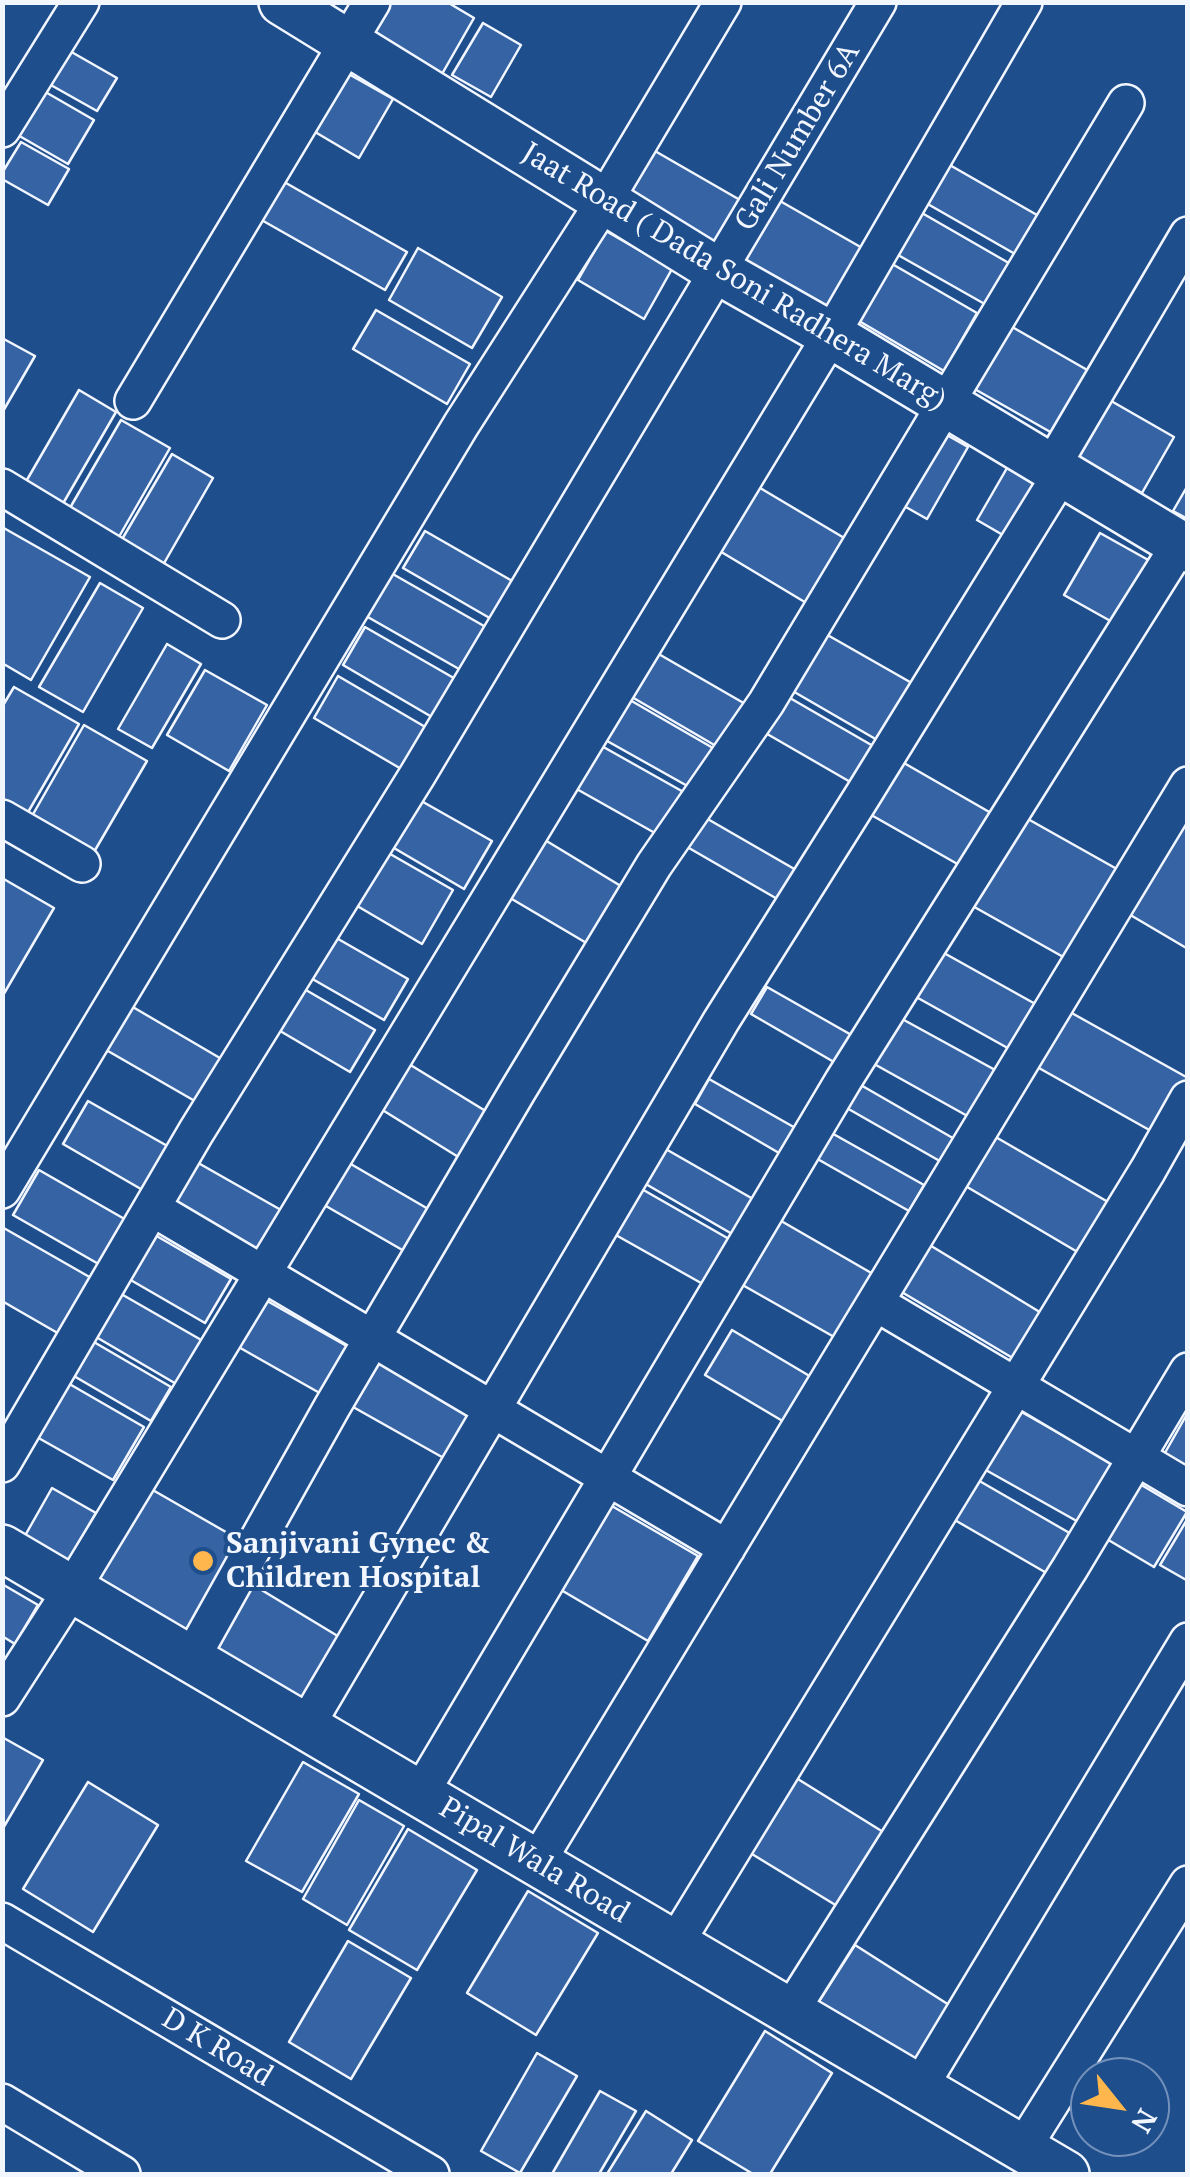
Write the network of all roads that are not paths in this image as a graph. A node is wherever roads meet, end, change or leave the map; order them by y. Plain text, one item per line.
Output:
1 (81, 2) edge
2 (282, 2) edge
3 (372, 2) edge
4 (723, 2) edge
5 (878, 2) edge
6 (1020, 4) edge
7 (348, 42) junction
8 (1126, 102) dead end
9 (2, 129) edge
10 (606, 200) junction
11 (1188, 236) edge
12 (718, 271) junction
13 (831, 335) junction
14 (133, 401) dead end
15 (944, 404) junction
16 (1056, 471) junction
17 (2, 487) edge
18 (1184, 547) edge
19 (222, 620) dead end
20 (1188, 785) edge
21 (2, 818) edge
22 (82, 864) dead end
23 (1188, 1098) edge
24 (2, 1190) edge
25 (152, 1208) junction
26 (263, 1273) junction
27 (876, 1303) junction
28 (374, 1338) junction
29 (1188, 1371) edge
30 (1016, 1385) junction
31 (493, 1409) junction
32 (1136, 1457) junction
33 (2, 1464) edge
34 (608, 1477) junction
35 (1188, 1488) edge
36 (2, 1548) edge
37 (727, 1548) junction
38 (72, 1589) junction
39 (1188, 1640) edge
40 (191, 1659) junction
41 (2, 1698) edge
42 (306, 1726) junction
43 (420, 1794) junction
44 (536, 1862) junction
45 (1188, 1884) edge
46 (2, 1921) edge
47 (675, 1944) junction
48 (790, 2012) junction
49 (918, 2088) junction
50 (2, 2102) edge
51 (1022, 2149) junction
52 (122, 2174) edge
53 (431, 2174) edge
54 (1066, 2174) edge

1 - 9 street
2 - 7 street, Jaat Road ( Dada Soni Radhera Marg)
3 - 7 street
4 - 10 street
5 - 12 street, Gali Number 6A
6 - 13 street
7 - 10 street, Jaat Road ( Dada Soni Radhera Marg)
7 - 14 street
8 - 15 street
10 - 12 street, Jaat Road ( Dada Soni Radhera Marg)
10 - 24 street
11 - 16 street
12 - 13 street, Jaat Road ( Dada Soni Radhera Marg)
12 - 25 street, Gali Number 6A
13 - 15 street, Jaat Road ( Dada Soni Radhera Marg)
13 - 26 street
15 - 16 street, Jaat Road ( Dada Soni Radhera Marg)
15 - 28 street
16 - 18 street, Jaat Road ( Dada Soni Radhera Marg)
16 - 31 street
17 - 19 street
18 - 34 street
20 - 27 street
21 - 22 street
23 - 30 street
25 - 26 street
25 - 33 street, Gali Number 6A
26 - 28 street
26 - 38 street
27 - 30 street
27 - 37 street
28 - 31 street
28 - 40 street
29 - 32 street
30 - 32 street
30 - 47 street
31 - 34 street
31 - 42 street
32 - 35 street
32 - 48 street
34 - 37 street
34 - 43 street
36 - 38 street, Pipal Wala Road
37 - 44 street
38 - 40 street, Pipal Wala Road
38 - 41 street
39 - 49 street
40 - 42 street, Pipal Wala Road
42 - 43 street, Pipal Wala Road
43 - 44 street, Pipal Wala Road
44 - 47 street, Pipal Wala Road
45 - 51 street
46 - 53 street, D K Road
47 - 48 street, Pipal Wala Road
48 - 49 street, Pipal Wala Road
49 - 51 street, Pipal Wala Road
50 - 52 street
51 - 54 street, Pipal Wala Road

